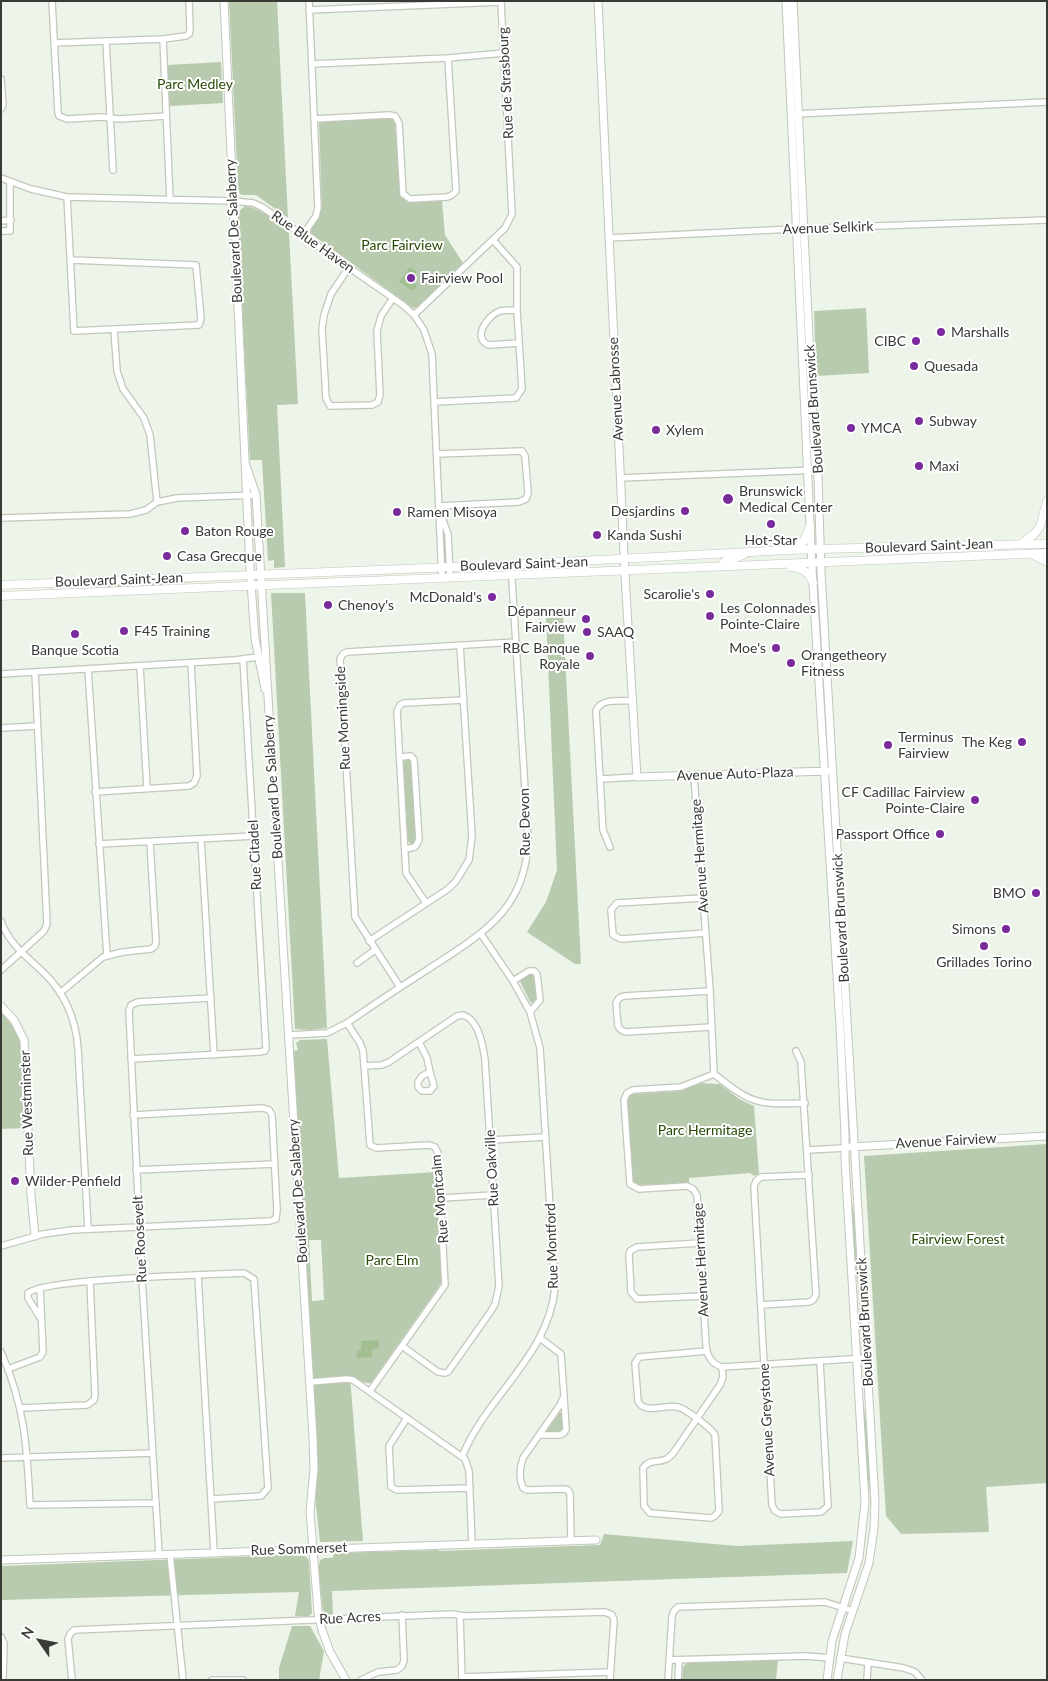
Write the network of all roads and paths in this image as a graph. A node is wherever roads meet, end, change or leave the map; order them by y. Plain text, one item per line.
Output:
1 (52, 1) edge
2 (189, 1) edge
3 (224, 1) edge
4 (309, 1) edge
5 (598, 1) edge
6 (786, 1) edge
7 (793, 1) edge
8 (309, 10) junction
9 (163, 39) junction
10 (106, 42) junction
11 (54, 43) junction
12 (504, 54) junction
13 (448, 58) junction
14 (312, 64) junction
15 (1, 78) edge
16 (1047, 102) edge
17 (1, 109) edge
18 (795, 114) junction
19 (166, 116) junction
20 (110, 118) junction
21 (314, 118) junction
22 (113, 170) dead end
23 (1, 178) edge
24 (10, 181) junction
25 (67, 196) junction
26 (170, 200) junction
27 (233, 202) junction
28 (11, 220) junction
29 (1047, 220) edge
30 (1, 221) edge
31 (800, 229) junction
32 (1, 231) edge
33 (302, 235) junction
34 (609, 238) junction
35 (493, 240) junction
36 (71, 260) junction
37 (349, 267) junction
38 (393, 298) junction
39 (804, 306) junction
40 (517, 310) junction
41 (414, 315) junction
42 (114, 329) junction
43 (520, 343) junction
44 (434, 402) junction
45 (437, 454) junction
46 (245, 462) junction
47 (808, 470) junction
48 (817, 470) junction
49 (620, 478) junction
50 (247, 495) junction
51 (256, 495) junction
52 (1047, 501) edge
53 (157, 502) junction
54 (439, 508) junction
55 (1, 518) edge
56 (810, 526) junction
57 (1021, 544) junction
58 (1047, 544) edge
59 (821, 549) junction
60 (788, 550) junction
61 (812, 550) junction
62 (748, 552) junction
63 (1047, 553) edge
64 (1031, 554) junction
65 (624, 559) junction
66 (812, 562) junction
67 (821, 562) junction
68 (1047, 562) edge
69 (511, 564) junction
70 (772, 564) junction
71 (722, 566) junction
72 (446, 567) junction
73 (624, 570) junction
74 (260, 574) junction
75 (250, 575) junction
76 (512, 575) junction
77 (446, 578) junction
78 (83, 582) junction
79 (813, 583) junction
80 (1, 585) edge
81 (252, 585) junction
82 (261, 585) junction
83 (63, 593) junction
84 (1, 596) edge
85 (516, 642) junction
86 (460, 645) junction
87 (258, 657) junction
88 (243, 660) junction
89 (190, 663) junction
90 (140, 666) junction
91 (88, 669) junction
92 (35, 672) junction
93 (1, 674) edge
94 (268, 697) junction
95 (464, 700) junction
96 (632, 701) junction
97 (37, 726) junction
98 (1, 728) edge
99 (400, 756) junction
100 (828, 771) junction
101 (694, 776) junction
102 (637, 777) junction
103 (601, 779) junction
104 (147, 788) junction
105 (95, 792) junction
106 (254, 836) junction
107 (201, 839) junction
108 (150, 842) junction
109 (99, 844) junction
110 (610, 847) dead end
111 (405, 849) junction
112 (703, 898) junction
113 (426, 903) junction
114 (1, 921) edge
115 (481, 934) junction
116 (706, 934) junction
117 (369, 940) junction
118 (376, 950) junction
119 (21, 953) junction
120 (106, 956) junction
121 (357, 963) dead end
122 (1, 970) edge
123 (513, 981) junction
124 (400, 988) junction
125 (710, 991) junction
126 (60, 993) junction
127 (211, 998) junction
128 (1, 1006) edge
129 (530, 1012) junction
130 (347, 1023) junction
131 (712, 1027) junction
132 (289, 1035) junction
133 (419, 1042) junction
134 (796, 1051) dead end
135 (214, 1055) junction
136 (131, 1059) junction
137 (364, 1066) junction
138 (430, 1072) dead end
139 (714, 1074) junction
140 (805, 1103) junction
141 (133, 1115) junction
142 (1047, 1136) edge
143 (546, 1137) junction
144 (490, 1140) junction
145 (854, 1147) junction
146 (845, 1148) junction
147 (808, 1150) junction
148 (274, 1164) junction
149 (136, 1170) junction
150 (809, 1175) junction
151 (494, 1195) junction
152 (441, 1198) junction
153 (139, 1227) junction
154 (88, 1228) junction
155 (34, 1236) junction
156 (700, 1243) junction
157 (1, 1246) edge
158 (198, 1276) junction
159 (142, 1278) junction
160 (90, 1281) junction
161 (40, 1288) junction
162 (703, 1296) junction
163 (761, 1305) junction
164 (41, 1319) junction
165 (540, 1338) junction
166 (402, 1346) junction
167 (707, 1351) junction
168 (1, 1352) edge
169 (867, 1358) junction
170 (856, 1359) junction
171 (820, 1361) junction
172 (764, 1364) junction
173 (722, 1366) junction
174 (8, 1369) junction
175 (310, 1382) junction
176 (370, 1391) junction
177 (564, 1396) junction
178 (21, 1408) junction
179 (407, 1418) junction
180 (697, 1419) junction
181 (539, 1435) junction
182 (153, 1453) junction
183 (462, 1457) junction
184 (1, 1458) edge
185 (28, 1458) junction
186 (470, 1488) junction
187 (211, 1499) junction
188 (156, 1503) junction
189 (596, 1540) dead end
190 (571, 1541) junction
191 (472, 1544) junction
192 (313, 1549) junction
193 (214, 1552) junction
194 (159, 1554) junction
195 (170, 1554) junction
196 (1, 1560) edge
197 (843, 1607) junction
198 (853, 1611) junction
199 (402, 1615) junction
200 (460, 1616) junction
201 (320, 1620) junction
202 (178, 1625) junction
203 (1, 1637) edge
204 (830, 1658) junction
205 (840, 1658) junction
206 (669, 1660) junction
207 (679, 1660) junction
208 (868, 1663) junction
209 (610, 1672) junction
210 (462, 1678) edge
211 (3, 1680) edge
212 (72, 1680) edge
213 (183, 1680) edge
214 (212, 1680) edge
215 (243, 1680) edge
216 (346, 1680) edge
217 (361, 1680) edge
218 (610, 1680) edge
219 (668, 1680) edge
220 (678, 1680) edge
221 (827, 1680) edge
222 (837, 1680) edge
223 (867, 1680) edge
224 (922, 1680) edge

1 - 11 street
2 - 9 street
3 - 27 street, Boulevard De Salaberry
4 - 8 street
5 - 34 street, Avenue Labrosse
6 - 18 street, Boulevard Brunswick
7 - 18 street, Boulevard Brunswick
8 - 12 street, Rue de Strasbourg
8 - 14 street
9 - 10 street
9 - 19 street
10 - 11 street
10 - 20 street
11 - 20 street
12 - 13 street
12 - 35 street, Rue de Strasbourg
13 - 14 street
13 - 21 street
14 - 21 street
15 - 17 street
16 - 18 street
18 - 31 street, Boulevard Brunswick
19 - 20 street
19 - 26 street
20 - 22 street
21 - 33 street
23 - 24 street, Rue Blue Haven
24 - 25 street, Rue Blue Haven
24 - 28 street
25 - 26 street, Rue Blue Haven
25 - 36 street
26 - 27 street, Rue Blue Haven
27 - 33 street, Rue Blue Haven
27 - 46 street, Boulevard De Salaberry
28 - 30 street
28 - 32 street
29 - 31 street, Avenue Selkirk
31 - 34 street, Avenue Selkirk
31 - 39 street, Boulevard Brunswick
33 - 37 street, Rue Blue Haven
34 - 49 street, Avenue Labrosse
35 - 40 street
35 - 41 street, Rue de Strasbourg
36 - 42 street
36 - 42 street
37 - 38 street, Rue Blue Haven
37 - 38 street
38 - 41 street, Rue Blue Haven
39 - 47 street, Boulevard Brunswick
39 - 48 street, Boulevard Brunswick
40 - 43 street
40 - 43 street
41 - 44 street, Rue Blue Haven
42 - 53 street
43 - 44 street
44 - 45 street, Rue Blue Haven
45 - 54 street, Rue Blue Haven
45 - 54 street
46 - 50 street, Boulevard De Salaberry
46 - 51 street, Boulevard De Salaberry
47 - 48 street
47 - 49 street
47 - 56 street, Boulevard Brunswick
48 - 59 street, Boulevard Brunswick
49 - 65 street, Avenue Labrosse
50 - 51 street
50 - 53 street
50 - 75 street, Boulevard De Salaberry
51 - 74 street, Boulevard De Salaberry
52 - 57 main road
53 - 55 street
54 - 72 street, Rue Blue Haven
56 - 60 main road
56 - 61 street, Boulevard Brunswick
57 - 58 main road, Boulevard Saint-Jean
57 - 59 main road, Boulevard Saint-Jean
59 - 61 main road, Boulevard Saint-Jean
59 - 67 street, Boulevard Brunswick
60 - 61 main road, Boulevard Saint-Jean
60 - 62 main road, Boulevard Saint-Jean
61 - 66 street, Boulevard Brunswick
62 - 65 main road, Boulevard Saint-Jean
62 - 71 main road
63 - 64 main road, Boulevard Saint-Jean
64 - 67 main road, Boulevard Saint-Jean
64 - 68 main road
65 - 69 main road, Boulevard Saint-Jean
65 - 73 street, Avenue Labrosse
66 - 67 main road, Boulevard Saint-Jean
66 - 70 main road, Boulevard Saint-Jean
66 - 79 street, Boulevard Brunswick
67 - 100 street, Boulevard Brunswick
69 - 72 main road, Boulevard Saint-Jean
69 - 76 street, Rue Devon
70 - 71 main road, Boulevard Saint-Jean
70 - 79 main road
71 - 73 main road, Boulevard Saint-Jean
72 - 74 main road, Boulevard Saint-Jean
72 - 77 street, Rue Blue Haven
73 - 76 main road, Boulevard Saint-Jean
73 - 96 street, Avenue Labrosse
74 - 75 main road, Boulevard Saint-Jean
74 - 82 street, Boulevard De Salaberry
75 - 78 main road, Boulevard Saint-Jean
75 - 81 street, Boulevard De Salaberry
76 - 77 main road, Boulevard Saint-Jean
76 - 85 street, Rue Devon
77 - 82 main road, Boulevard Saint-Jean
78 - 80 main road, Boulevard Saint-Jean
78 - 83 main road
79 - 100 street, Boulevard Brunswick
81 - 82 main road, Boulevard Saint-Jean
81 - 83 main road, Boulevard Saint-Jean
81 - 87 street, Boulevard De Salaberry
82 - 94 street, Boulevard De Salaberry
83 - 84 main road, Boulevard Saint-Jean
85 - 86 street, Rue Morningside
85 - 115 street, Rue Devon
86 - 95 street
86 - 117 street, Rue Morningside
87 - 88 street
87 - 94 street, Boulevard De Salaberry
88 - 89 street
88 - 106 street, Rue Citadel
89 - 90 street
89 - 104 street
90 - 91 street
90 - 104 street
91 - 92 street
91 - 105 street
92 - 93 street
92 - 97 street
94 - 132 street, Boulevard De Salaberry
95 - 99 street
95 - 113 street
96 - 102 street, Avenue Labrosse
96 - 103 street
97 - 98 street
97 - 119 street
99 - 111 street
99 - 111 street
100 - 101 street, Avenue Auto-Plaza
100 - 145 street, Boulevard Brunswick
100 - 146 street, Boulevard Brunswick
101 - 102 street, Avenue Auto-Plaza
101 - 112 street, Avenue Hermitage
102 - 103 street
103 - 110 street
104 - 105 street
105 - 109 street
106 - 107 street
106 - 135 street, Rue Citadel
107 - 108 street
107 - 127 street
108 - 109 street
108 - 120 street
109 - 120 street
111 - 113 street
112 - 116 street, Avenue Hermitage
112 - 116 street
113 - 117 street
114 - 119 street
115 - 123 street, Rue Montford
115 - 124 street, Rue Devon
116 - 125 street, Avenue Hermitage
117 - 118 street, Rue Morningside
118 - 121 street
118 - 124 street, Rue Morningside
119 - 122 street
119 - 126 street
120 - 126 street
123 - 129 street, Rue Montford
123 - 129 street
124 - 130 street, Rue Devon
125 - 131 street, Avenue Hermitage
125 - 131 street
126 - 154 street
127 - 135 street
127 - 136 street, Rue Roosevelt
128 - 155 street, Rue Westminster
129 - 143 street, Rue Montford
130 - 132 street, Rue Devon
130 - 137 street, Rue Montcalm
131 - 139 street, Avenue Hermitage
132 - 175 street, Boulevard De Salaberry
133 - 137 street, Rue Oakville
133 - 138 street
133 - 144 street, Rue Oakville
134 - 140 street
135 - 136 street
136 - 141 street, Rue Roosevelt
137 - 152 street, Rue Montcalm
139 - 140 street
139 - 156 street, Avenue Hermitage
140 - 147 street
141 - 148 street
141 - 149 street, Rue Roosevelt
142 - 145 street, Avenue Fairview
143 - 144 street
143 - 165 street, Rue Montford
144 - 151 street, Rue Oakville
145 - 146 street, Avenue Fairview
145 - 169 street, Boulevard Brunswick
146 - 147 street
146 - 170 street, Boulevard Brunswick
147 - 150 street
148 - 149 street
148 - 153 street
149 - 153 street, Rue Roosevelt
150 - 163 street
150 - 163 street, Avenue Greystone
151 - 152 street
151 - 166 street, Rue Oakville
152 - 166 street, Rue Montcalm
153 - 154 street
153 - 159 street, Rue Roosevelt
154 - 155 street
155 - 157 street
156 - 162 street, Avenue Hermitage
156 - 162 street
158 - 159 street
158 - 187 street
158 - 187 street
159 - 160 street
159 - 182 street, Rue Roosevelt
160 - 161 street
160 - 178 street
161 - 164 street
161 - 164 street
162 - 167 street, Avenue Hermitage
163 - 172 street, Avenue Greystone
164 - 174 street
165 - 177 street
165 - 183 street, Rue Montford
166 - 176 street, Rue Montcalm
167 - 173 street
167 - 180 street
168 - 174 street
169 - 170 street
169 - 198 street, Boulevard Brunswick
170 - 171 street
170 - 197 street, Boulevard Brunswick
171 - 172 street
171 - 172 street, Avenue Greystone
172 - 173 street
173 - 180 street
174 - 178 street
175 - 176 street
175 - 192 street, Boulevard De Salaberry
176 - 179 street
177 - 181 street
177 - 181 street
178 - 185 street
179 - 183 street
179 - 186 street
180 - 180 street
181 - 190 street
182 - 185 street
182 - 188 street, Rue Roosevelt
183 - 186 street
184 - 185 street
185 - 188 street
186 - 191 street
187 - 193 street
188 - 194 street, Rue Roosevelt
189 - 190 street, Rue Sommerset
190 - 191 street, Rue Sommerset
191 - 192 street, Rue Sommerset
192 - 193 street, Rue Sommerset
192 - 201 street, Boulevard De Salaberry
193 - 195 street, Rue Sommerset
194 - 195 street, Rue Sommerset
194 - 196 street, Rue Sommerset
195 - 202 street
197 - 198 street
197 - 204 street, Boulevard Brunswick
197 - 206 street
198 - 205 street, Boulevard Brunswick
199 - 200 street, Rue Acres
199 - 201 street, Rue Acres
199 - 217 street
200 - 209 street, Rue Acres
200 - 210 street
201 - 202 street, Rue Acres
201 - 216 street, Boulevard De Salaberry
202 - 212 street, Rue Acres
202 - 213 street
203 - 211 street
204 - 207 street
204 - 221 street, Boulevard Brunswick
205 - 208 street
205 - 222 street, Boulevard Brunswick
206 - 207 street
206 - 219 street
207 - 220 street
208 - 223 street
208 - 224 street
209 - 210 street
209 - 218 street, Rue Acres
214 - 215 street

